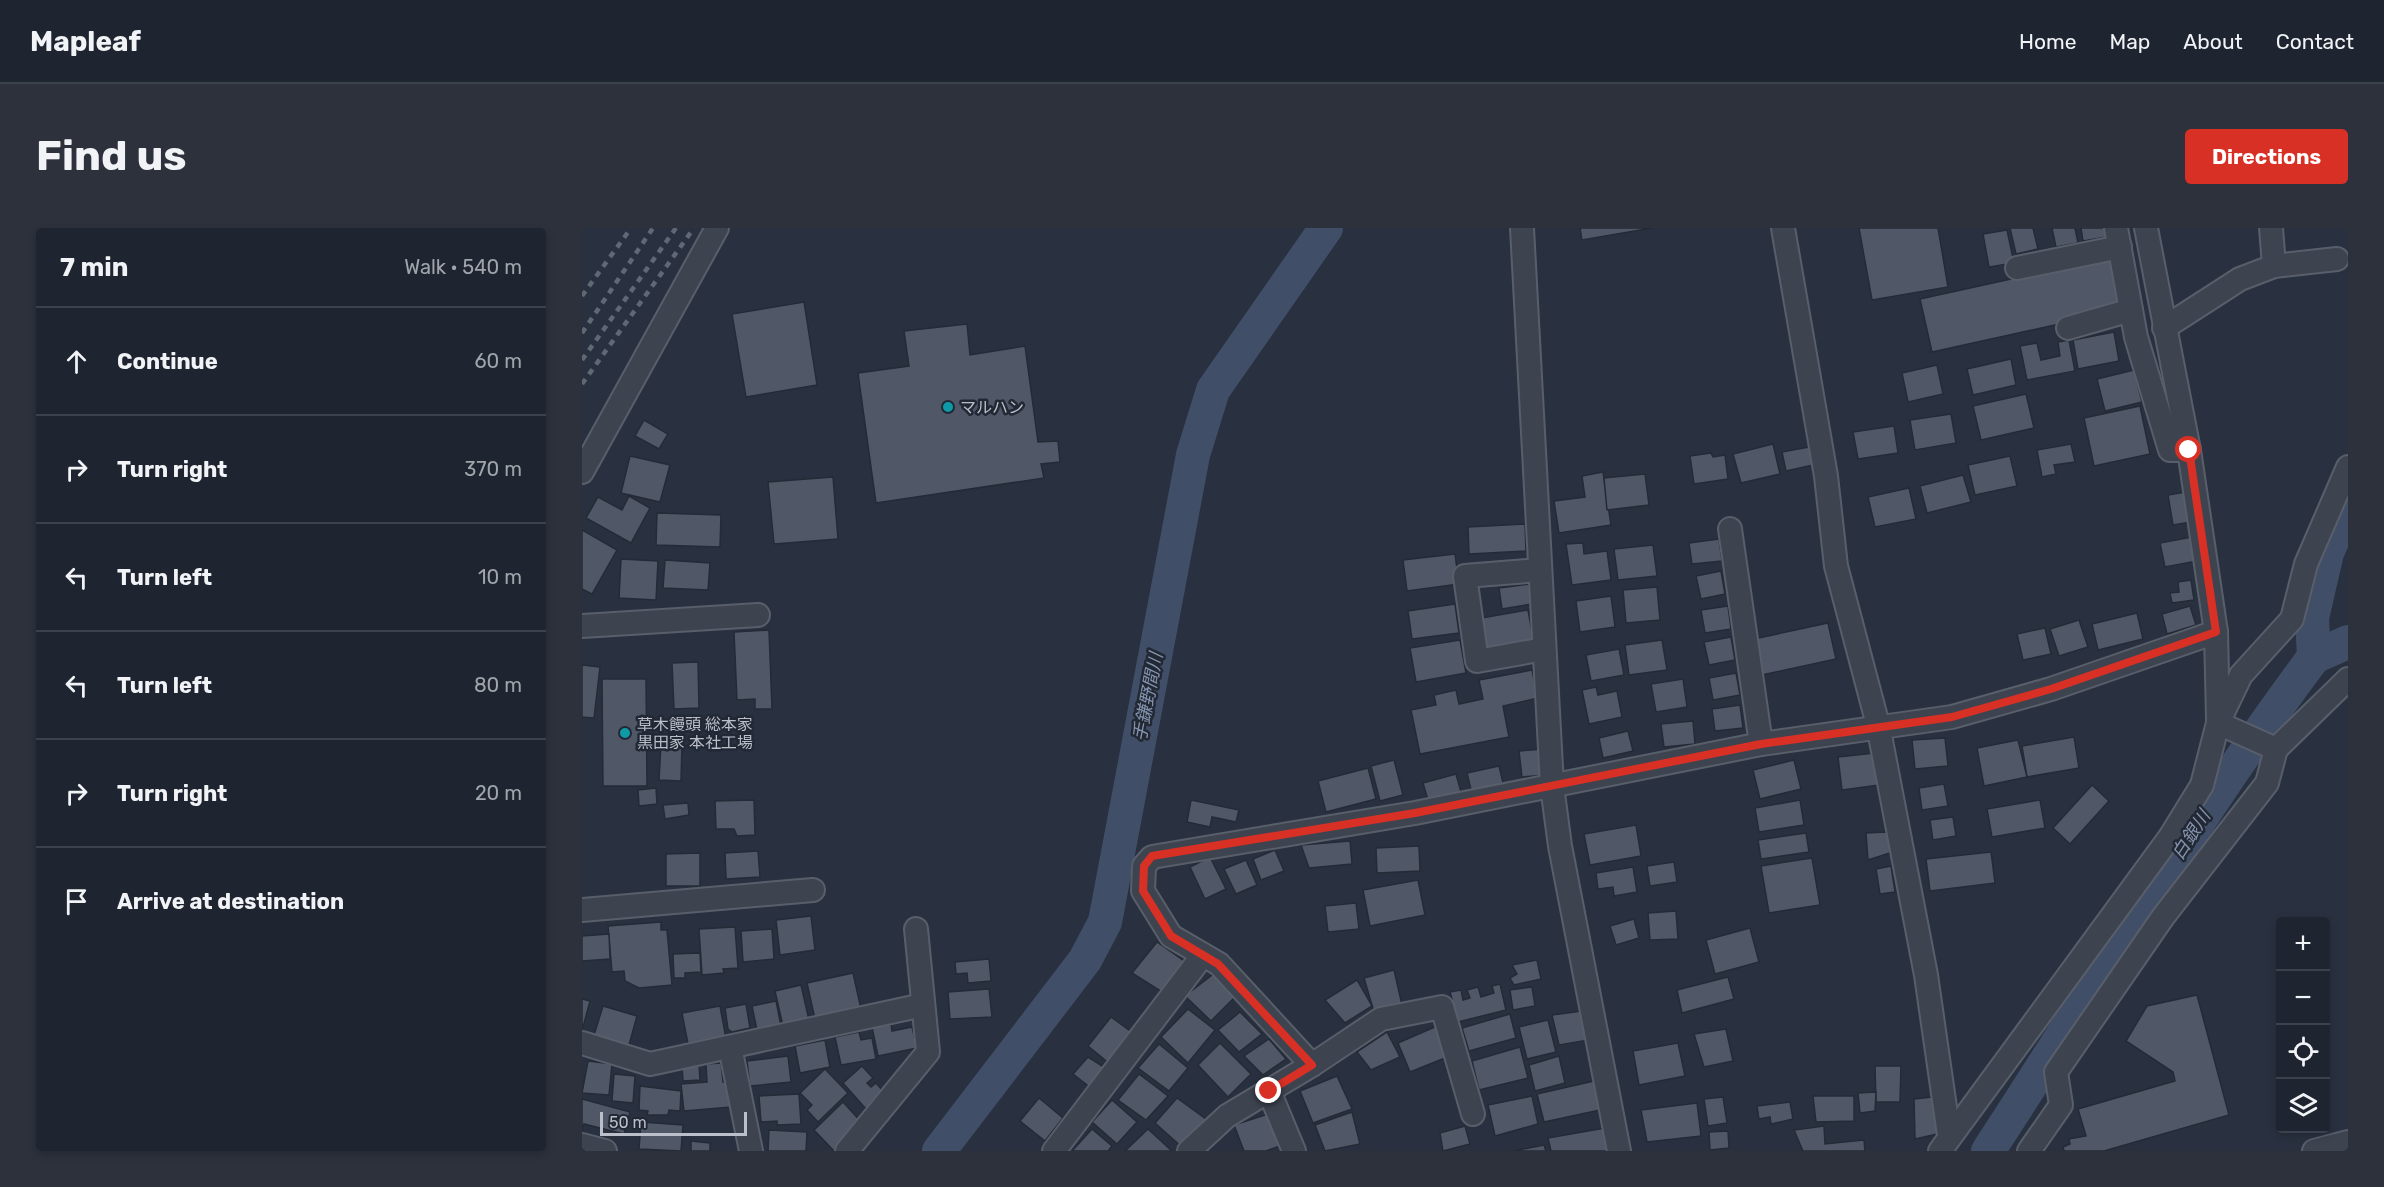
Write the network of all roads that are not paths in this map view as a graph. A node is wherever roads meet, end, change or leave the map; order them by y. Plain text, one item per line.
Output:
1 (717, 228) edge
2 (1522, 228) edge
3 (1783, 228) edge
4 (2146, 228) edge
5 (2271, 228) edge
6 (2118, 238) edge
7 (2337, 259) dead end
8 (2152, 264) junction
9 (2274, 266) junction
10 (2017, 268) dead end
11 (2125, 271) junction
12 (2131, 310) junction
13 (2068, 328) dead end
14 (2164, 328) junction
15 (2189, 450) junction
16 (2348, 467) edge
17 (582, 472) edge
18 (1730, 529) dead end
19 (1540, 570) junction
20 (758, 615) dead end
21 (582, 626) edge
22 (2216, 632) junction
23 (1544, 649) junction
24 (2348, 680) edge
25 (2218, 723) junction
26 (1878, 725) junction
27 (1761, 744) junction
28 (2276, 749) junction
29 (1552, 786) junction
30 (813, 890) dead end
31 (582, 910) edge
32 (916, 929) dead end
33 (1203, 955) junction
34 (923, 1005) junction
35 (582, 1043) edge
36 (730, 1047) junction
37 (1312, 1065) junction
38 (1269, 1091) junction
39 (1473, 1114) dead end
40 (2348, 1142) edge
41 (1944, 1143) edge
42 (582, 1145) edge
43 (605, 1151) edge
44 (751, 1151) edge
45 (847, 1151) edge
46 (1054, 1151) edge
47 (1189, 1151) edge
48 (1294, 1151) edge
49 (1619, 1151) edge
50 (2029, 1151) edge
51 (2314, 1151) edge

1 - 17 street
2 - 19 street
3 - 26 street
4 - 8 street
5 - 9 street
6 - 10 street
6 - 11 street
7 - 9 street
8 - 11 street
8 - 14 street
9 - 14 street
11 - 12 street
12 - 13 street
12 - 15 street
14 - 15 street
15 - 22 street
16 - 25 street
18 - 27 street
19 - 23 street
19 - 23 street
20 - 21 street
22 - 25 street
22 - 26 street
23 - 29 street
24 - 28 street
25 - 28 street
25 - 41 street
26 - 27 street
26 - 41 street
27 - 29 street
28 - 50 street
29 - 33 street
29 - 49 street
30 - 31 street
32 - 34 street
33 - 37 street
33 - 46 street
34 - 36 street
34 - 45 street
35 - 36 street
36 - 44 street
37 - 38 street
37 - 39 street
38 - 47 street
38 - 48 street
40 - 51 street
42 - 43 street

